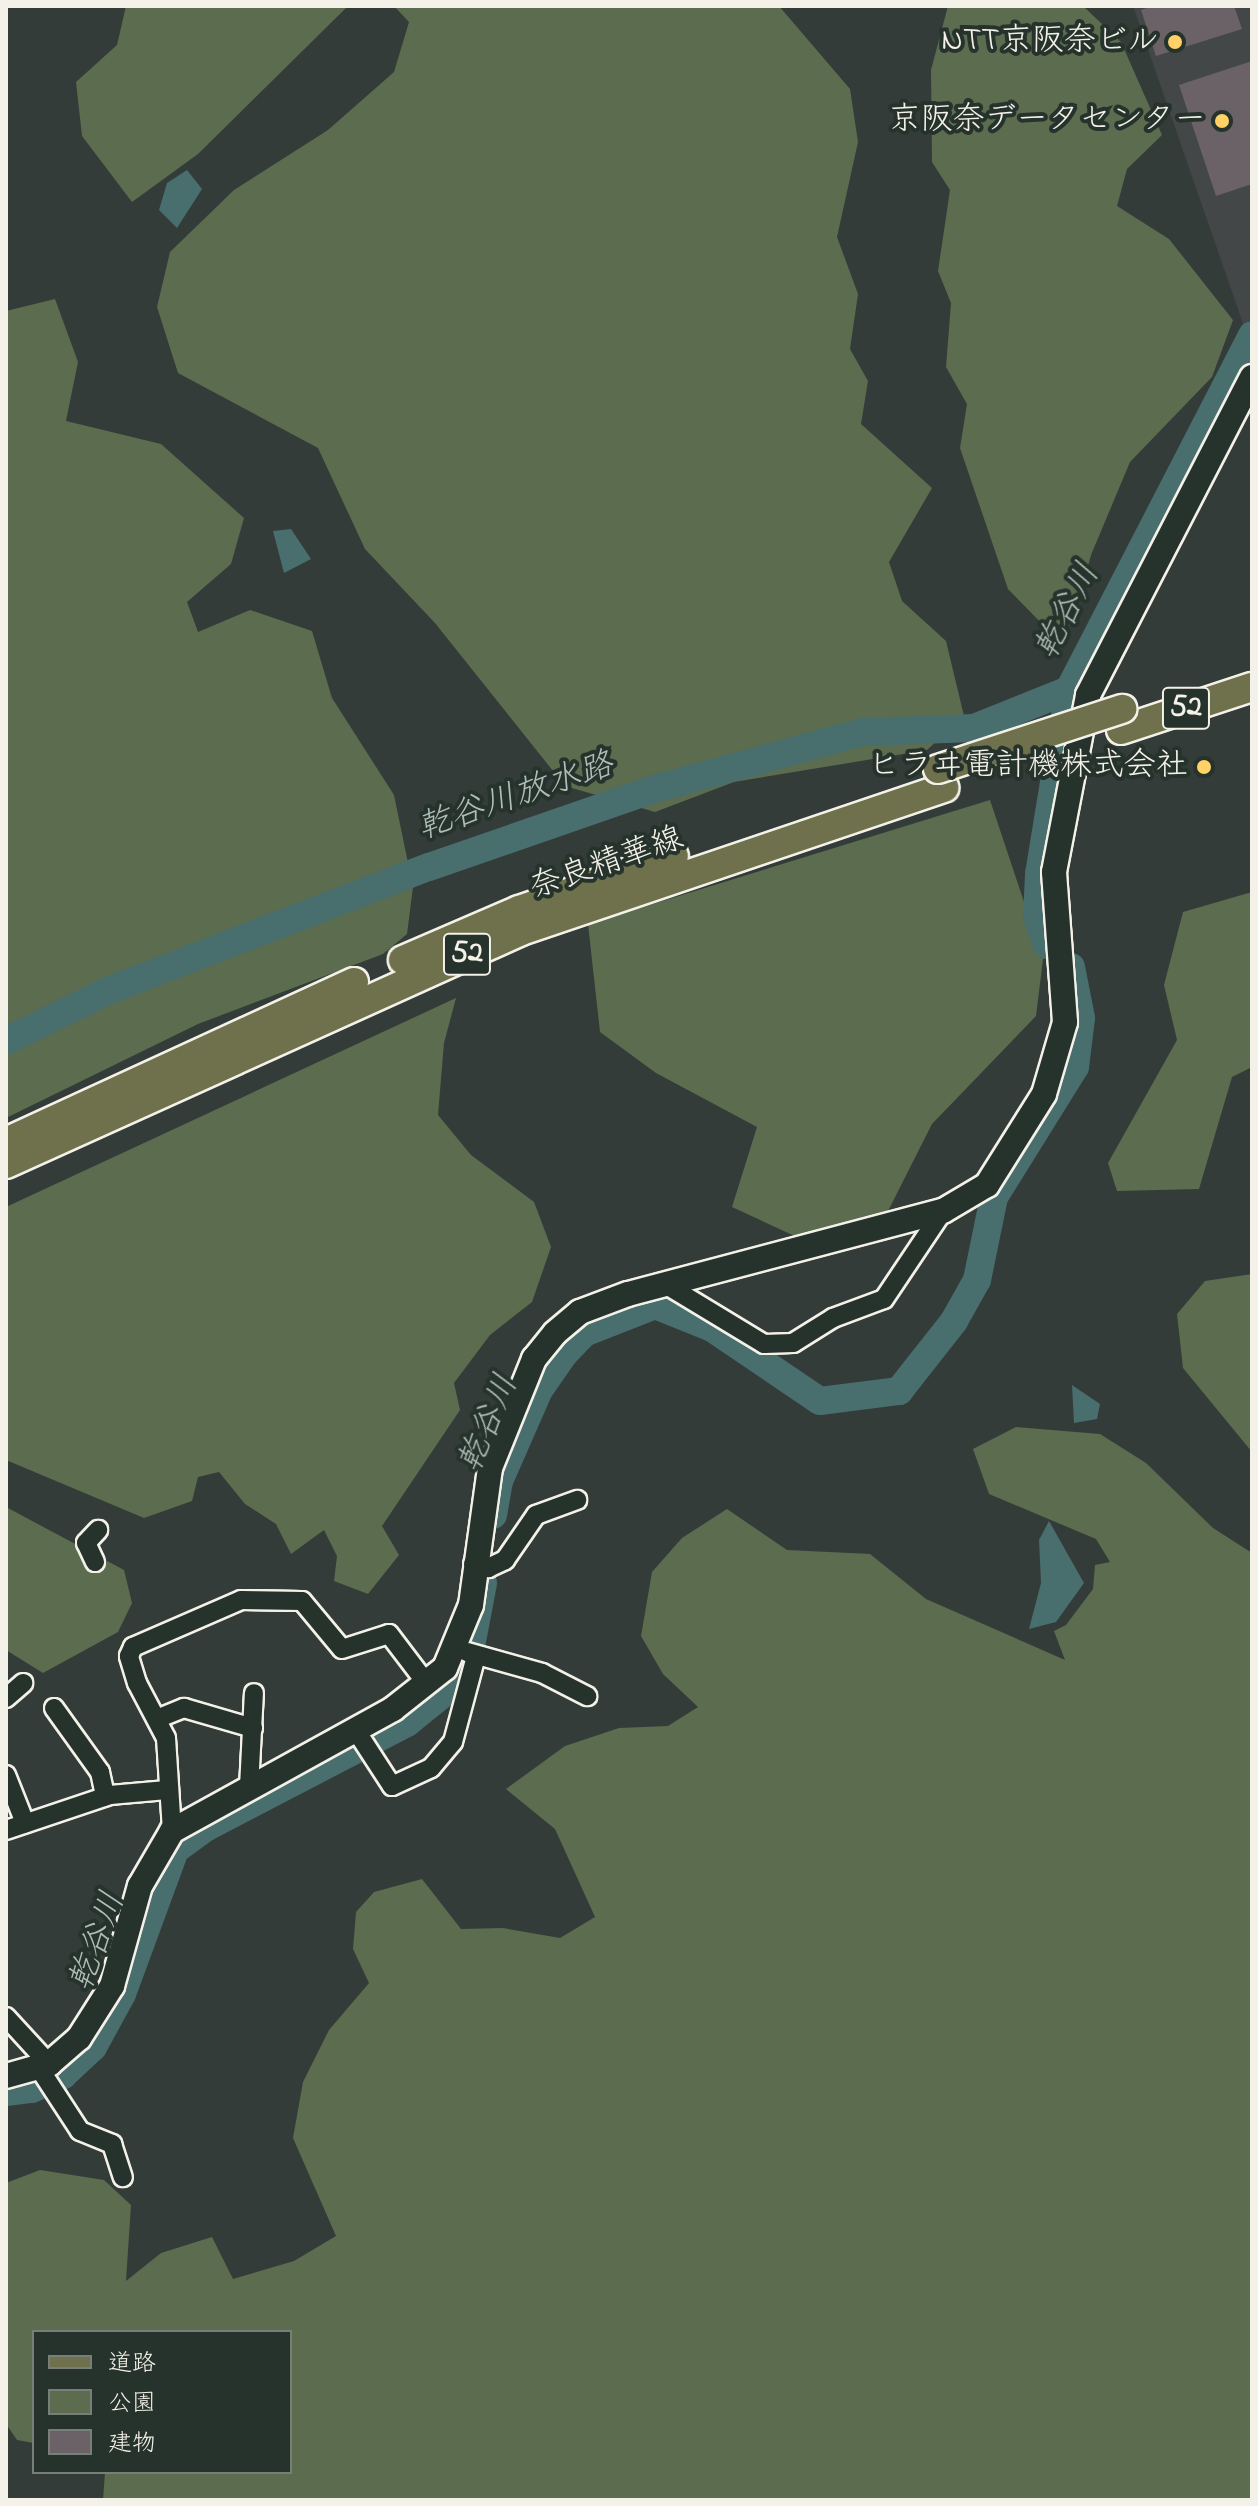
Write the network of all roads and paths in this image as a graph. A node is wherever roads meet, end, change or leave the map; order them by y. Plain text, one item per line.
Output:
1 (1252, 377) edge
2 (1252, 667) edge
3 (1252, 687) edge
4 (1121, 720) junction
5 (941, 779) junction
6 (6, 1142) edge
7 (6, 1164) edge
8 (943, 1211) junction
9 (665, 1284) junction
10 (577, 1500) dead end
11 (98, 1530) dead end
12 (95, 1562) dead end
13 (480, 1566) junction
14 (465, 1652) junction
15 (23, 1683) dead end
16 (427, 1684) junction
17 (254, 1693) dead end
18 (587, 1696) dead end
19 (6, 1698) edge
20 (54, 1708) dead end
21 (159, 1718) junction
22 (253, 1728) junction
23 (359, 1738) junction
24 (6, 1775) edge
25 (249, 1787) junction
26 (167, 1790) junction
27 (105, 1796) junction
28 (25, 1823) junction
29 (6, 1830) edge
30 (172, 1831) junction
31 (6, 2017) edge
32 (45, 2074) junction
33 (6, 2076) edge
34 (123, 2177) dead end

1 - 8 street
2 - 4 main road, 奈良精華線 / 52
3 - 4 main road, 奈良精華線 / 52
4 - 5 main road, 奈良精華線 / 52
5 - 6 main road, 奈良精華線 / 52
5 - 7 main road, 奈良精華線 / 52
8 - 9 street
8 - 9 street
9 - 13 street
10 - 13 street
11 - 12 street
13 - 14 street
14 - 16 street
14 - 18 street
14 - 23 street
15 - 19 street
16 - 21 street
16 - 23 street
17 - 22 street
20 - 27 street
21 - 22 street
21 - 26 street
22 - 25 street
23 - 25 street
24 - 28 street
25 - 30 street
26 - 27 street
26 - 30 street
27 - 28 street
28 - 29 street
30 - 32 street
31 - 32 street
32 - 33 street
32 - 34 street

